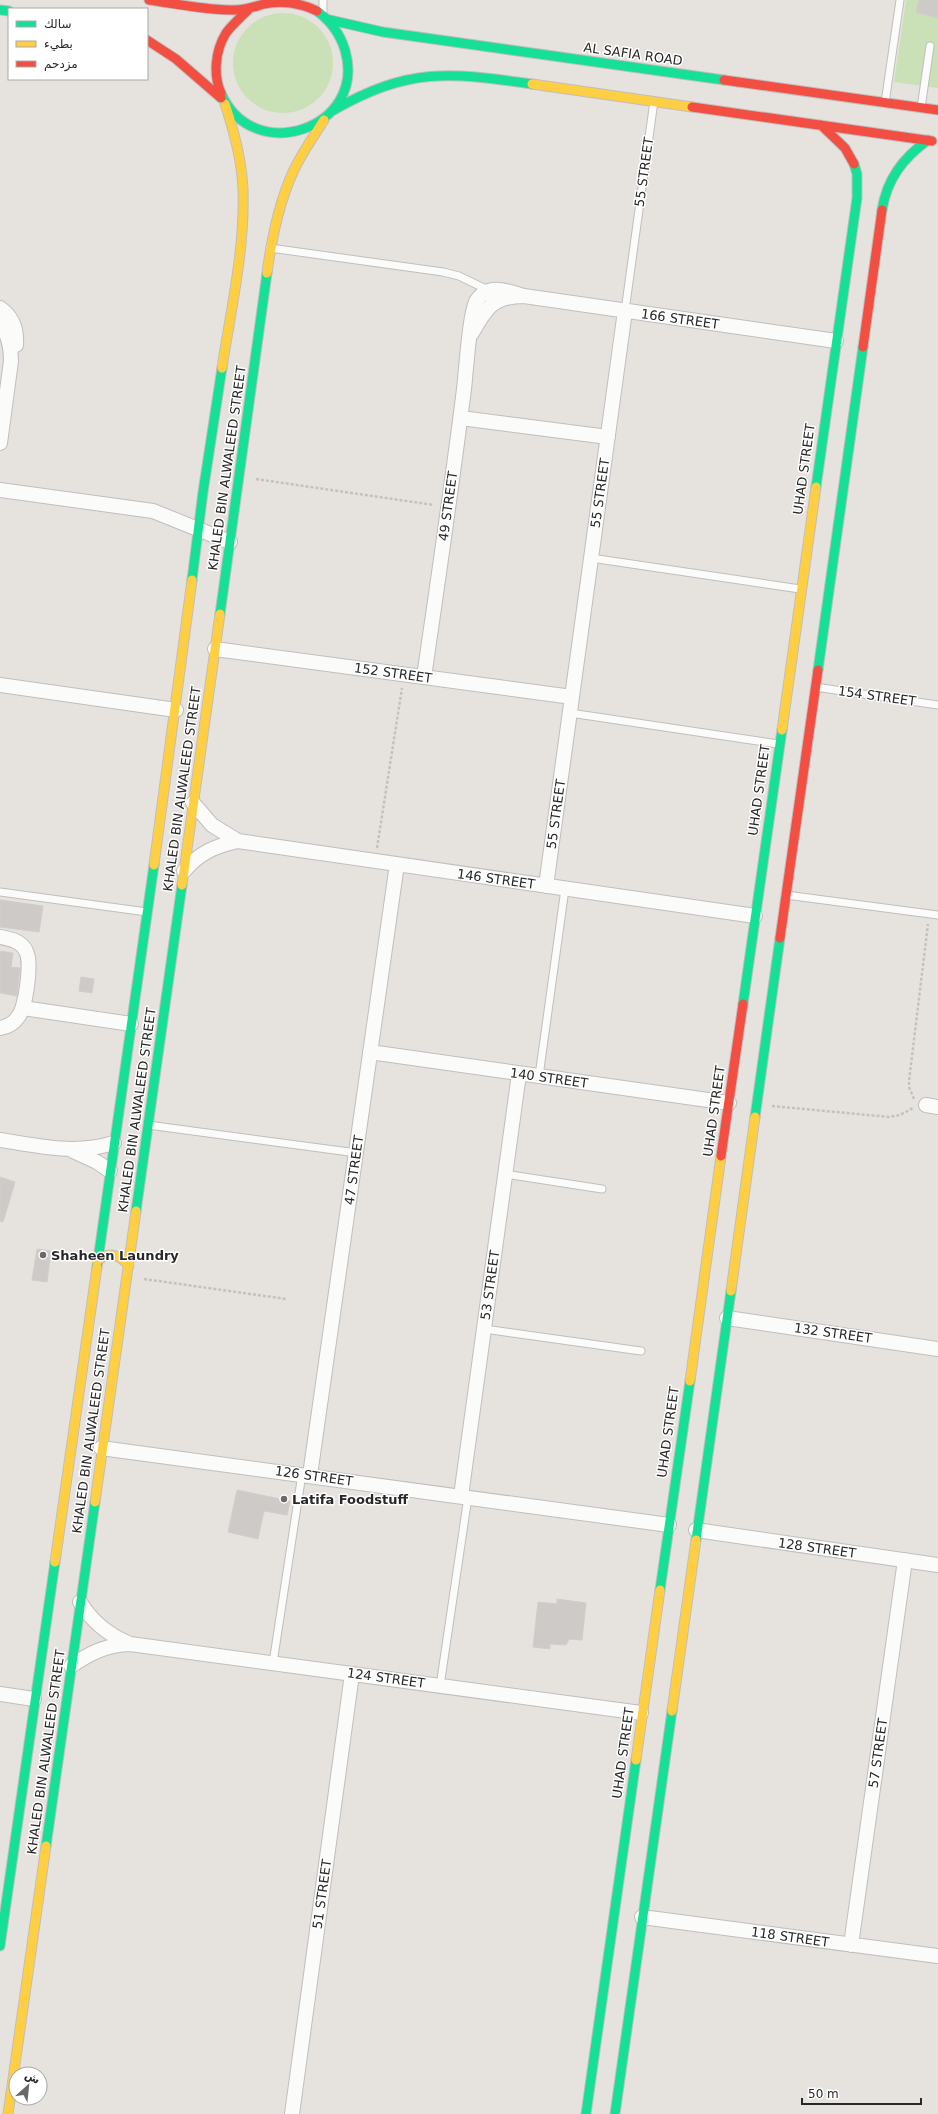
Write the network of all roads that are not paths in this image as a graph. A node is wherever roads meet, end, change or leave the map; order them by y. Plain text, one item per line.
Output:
1 (149, 0) edge
2 (323, 0) edge
3 (900, 0) edge
4 (298, 2) edge
5 (248, 10) junction
6 (325, 17) junction
7 (148, 41) edge
8 (930, 46) dead end
9 (654, 101) junction
10 (224, 102) junction
11 (885, 103) junction
12 (921, 108) junction
13 (938, 110) edge
14 (332, 111) junction
15 (324, 120) junction
16 (821, 125) junction
17 (928, 140) junction
18 (938, 142) edge
19 (270, 248) junction
20 (849, 252) junction
21 (876, 256) junction
22 (488, 290) junction
23 (524, 296) junction
24 (0, 308) edge
25 (625, 311) junction
26 (0, 321) edge
27 (471, 335) junction
28 (836, 341) junction
29 (11, 361) junction
30 (461, 418) junction
31 (608, 437) junction
32 (0, 443) edge
33 (0, 490) edge
34 (199, 531) junction
35 (230, 542) junction
36 (591, 558) junction
37 (800, 589) junction
38 (215, 649) junction
39 (789, 665) junction
40 (811, 668) junction
41 (424, 677) junction
42 (0, 685) edge
43 (815, 687) junction
44 (572, 697) junction
45 (938, 705) edge
46 (176, 710) junction
47 (570, 713) junction
48 (778, 744) junction
49 (193, 803) junction
50 (238, 842) junction
51 (397, 864) junction
52 (184, 871) junction
53 (546, 886) junction
54 (565, 889) junction
55 (0, 892) edge
56 (786, 895) junction
57 (148, 912) junction
58 (938, 915) edge
59 (755, 916) junction
60 (0, 937) edge
61 (23, 1008) junction
62 (740, 1023) junction
63 (132, 1024) junction
64 (768, 1024) junction
65 (0, 1028) edge
66 (370, 1052) junction
67 (520, 1074) junction
68 (540, 1076) junction
69 (729, 1103) junction
70 (148, 1125) junction
71 (0, 1140) edge
72 (114, 1143) junction
73 (69, 1150) junction
74 (357, 1153) junction
75 (110, 1171) junction
76 (505, 1174) junction
77 (602, 1189) dead end
78 (103, 1217) junction
79 (134, 1223) junction
80 (111, 1227) dead end
81 (123, 1229) dead end
82 (98, 1261) junction
83 (129, 1266) junction
84 (727, 1318) junction
85 (484, 1329) junction
86 (938, 1348) edge
87 (641, 1351) dead end
88 (102, 1448) junction
89 (306, 1475) junction
90 (464, 1497) junction
91 (672, 1499) junction
92 (700, 1504) junction
93 (669, 1525) junction
94 (696, 1530) junction
95 (905, 1560) junction
96 (938, 1565) edge
97 (80, 1602) junction
98 (130, 1644) junction
99 (273, 1663) junction
100 (71, 1666) junction
101 (352, 1674) junction
102 (440, 1686) junction
103 (0, 1694) edge
104 (34, 1699) junction
105 (641, 1713) junction
106 (642, 1917) junction
107 (851, 1945) junction
108 (0, 1946) edge
109 (938, 1956) edge
110 (606, 1966) junction
111 (627, 1969) junction
112 (8, 2114) edge
113 (292, 2114) edge
114 (586, 2114) edge
115 (615, 2114) edge

1 - 5 main road
2 - 6 lane
3 - 11 lane
4 - 5 main road
4 - 6 main road
5 - 10 main road
6 - 11 main road, AL SAFIA ROAD
6 - 14 main road
7 - 10 main road
8 - 12 lane
9 - 14 main road
9 - 16 main road
9 - 25 lane, 55 STREET
10 - 15 main road
10 - 34 main road, KHALED BIN ALWALEED STREET
11 - 12 main road, AL SAFIA ROAD
12 - 13 main road, AL SAFIA ROAD
14 - 15 main road
15 - 19 main road, KHALED BIN ALWALEED STREET
16 - 17 main road
16 - 20 main road, UHAD STREET
17 - 18 main road
17 - 21 main road
19 - 22 lane
19 - 35 main road, KHALED BIN ALWALEED STREET
20 - 21 main road
20 - 28 main road, UHAD STREET
21 - 40 main road
22 - 23 street, 166 STREET
22 - 27 street
23 - 25 street, 166 STREET
23 - 27 street, 166 STREET
24 - 29 street
25 - 28 street, 166 STREET
25 - 31 street, 55 STREET
26 - 29 street
27 - 30 street, 49 STREET
28 - 37 main road, UHAD STREET
29 - 32 street
30 - 31 street
30 - 41 street, 49 STREET
31 - 36 street, 55 STREET
33 - 34 street
34 - 35 street
34 - 46 main road, KHALED BIN ALWALEED STREET
35 - 38 main road, KHALED BIN ALWALEED STREET
36 - 37 lane
36 - 44 street, 55 STREET
37 - 39 main road, UHAD STREET
38 - 41 street, 152 STREET
38 - 49 main road, KHALED BIN ALWALEED STREET
39 - 40 main road
39 - 48 main road, UHAD STREET
40 - 43 main road
41 - 44 street, 152 STREET
42 - 46 street
43 - 45 lane, 154 STREET
43 - 56 main road
44 - 47 street, 55 STREET
46 - 57 main road, KHALED BIN ALWALEED STREET
47 - 48 lane
47 - 53 street, 55 STREET
48 - 59 main road, UHAD STREET
49 - 50 street, 146 STREET
49 - 52 main road, KHALED BIN ALWALEED STREET
50 - 51 street, 146 STREET
50 - 52 street, 146 STREET
51 - 53 street, 146 STREET
51 - 66 street, 47 STREET
52 - 70 main road, KHALED BIN ALWALEED STREET
53 - 54 street, 146 STREET
54 - 59 street, 146 STREET
54 - 68 lane
55 - 57 lane
56 - 58 lane
56 - 64 main road
57 - 63 main road, KHALED BIN ALWALEED STREET
59 - 62 main road, UHAD STREET
60 - 61 street
61 - 63 street
61 - 65 street
62 - 64 main road
62 - 69 main road, UHAD STREET
63 - 72 main road, KHALED BIN ALWALEED STREET
64 - 84 main road
66 - 67 street, 140 STREET
66 - 74 street, 47 STREET
67 - 68 street, 140 STREET
67 - 76 street, 53 STREET
68 - 69 street, 140 STREET
69 - 91 main road, UHAD STREET
70 - 74 lane
70 - 79 main road, KHALED BIN ALWALEED STREET
71 - 73 street
72 - 73 street
72 - 75 main road, KHALED BIN ALWALEED STREET
73 - 75 street
74 - 89 street, 47 STREET
75 - 78 main road, KHALED BIN ALWALEED STREET
76 - 77 lane
76 - 85 street, 53 STREET
78 - 80 main road
78 - 82 main road, KHALED BIN ALWALEED STREET
79 - 81 main road
79 - 83 main road, KHALED BIN ALWALEED STREET
82 - 83 main road
82 - 104 main road, KHALED BIN ALWALEED STREET
83 - 88 main road, KHALED BIN ALWALEED STREET
84 - 86 street, 132 STREET
84 - 92 main road
85 - 87 lane
85 - 90 street, 53 STREET
88 - 89 street, 126 STREET
88 - 97 main road, KHALED BIN ALWALEED STREET
89 - 90 street, 126 STREET
89 - 99 lane
90 - 93 street, 126 STREET
90 - 102 lane
91 - 92 main road
91 - 93 main road, UHAD STREET
92 - 94 main road
93 - 105 main road, UHAD STREET
94 - 95 street, 128 STREET
94 - 106 main road
95 - 96 street, 128 STREET
95 - 107 street, 57 STREET
97 - 98 street, 124 STREET
97 - 100 main road, KHALED BIN ALWALEED STREET
98 - 99 street, 124 STREET
98 - 100 street, 124 STREET
99 - 101 street, 124 STREET
100 - 112 main road, KHALED BIN ALWALEED STREET
101 - 102 street, 124 STREET
101 - 113 street, 51 STREET
102 - 105 street, 124 STREET
103 - 104 street
104 - 108 main road, KHALED BIN ALWALEED STREET
105 - 110 main road, UHAD STREET
106 - 107 street, 118 STREET
106 - 111 main road
107 - 109 street, 118 STREET
110 - 111 main road
110 - 114 main road, UHAD STREET
111 - 115 main road

